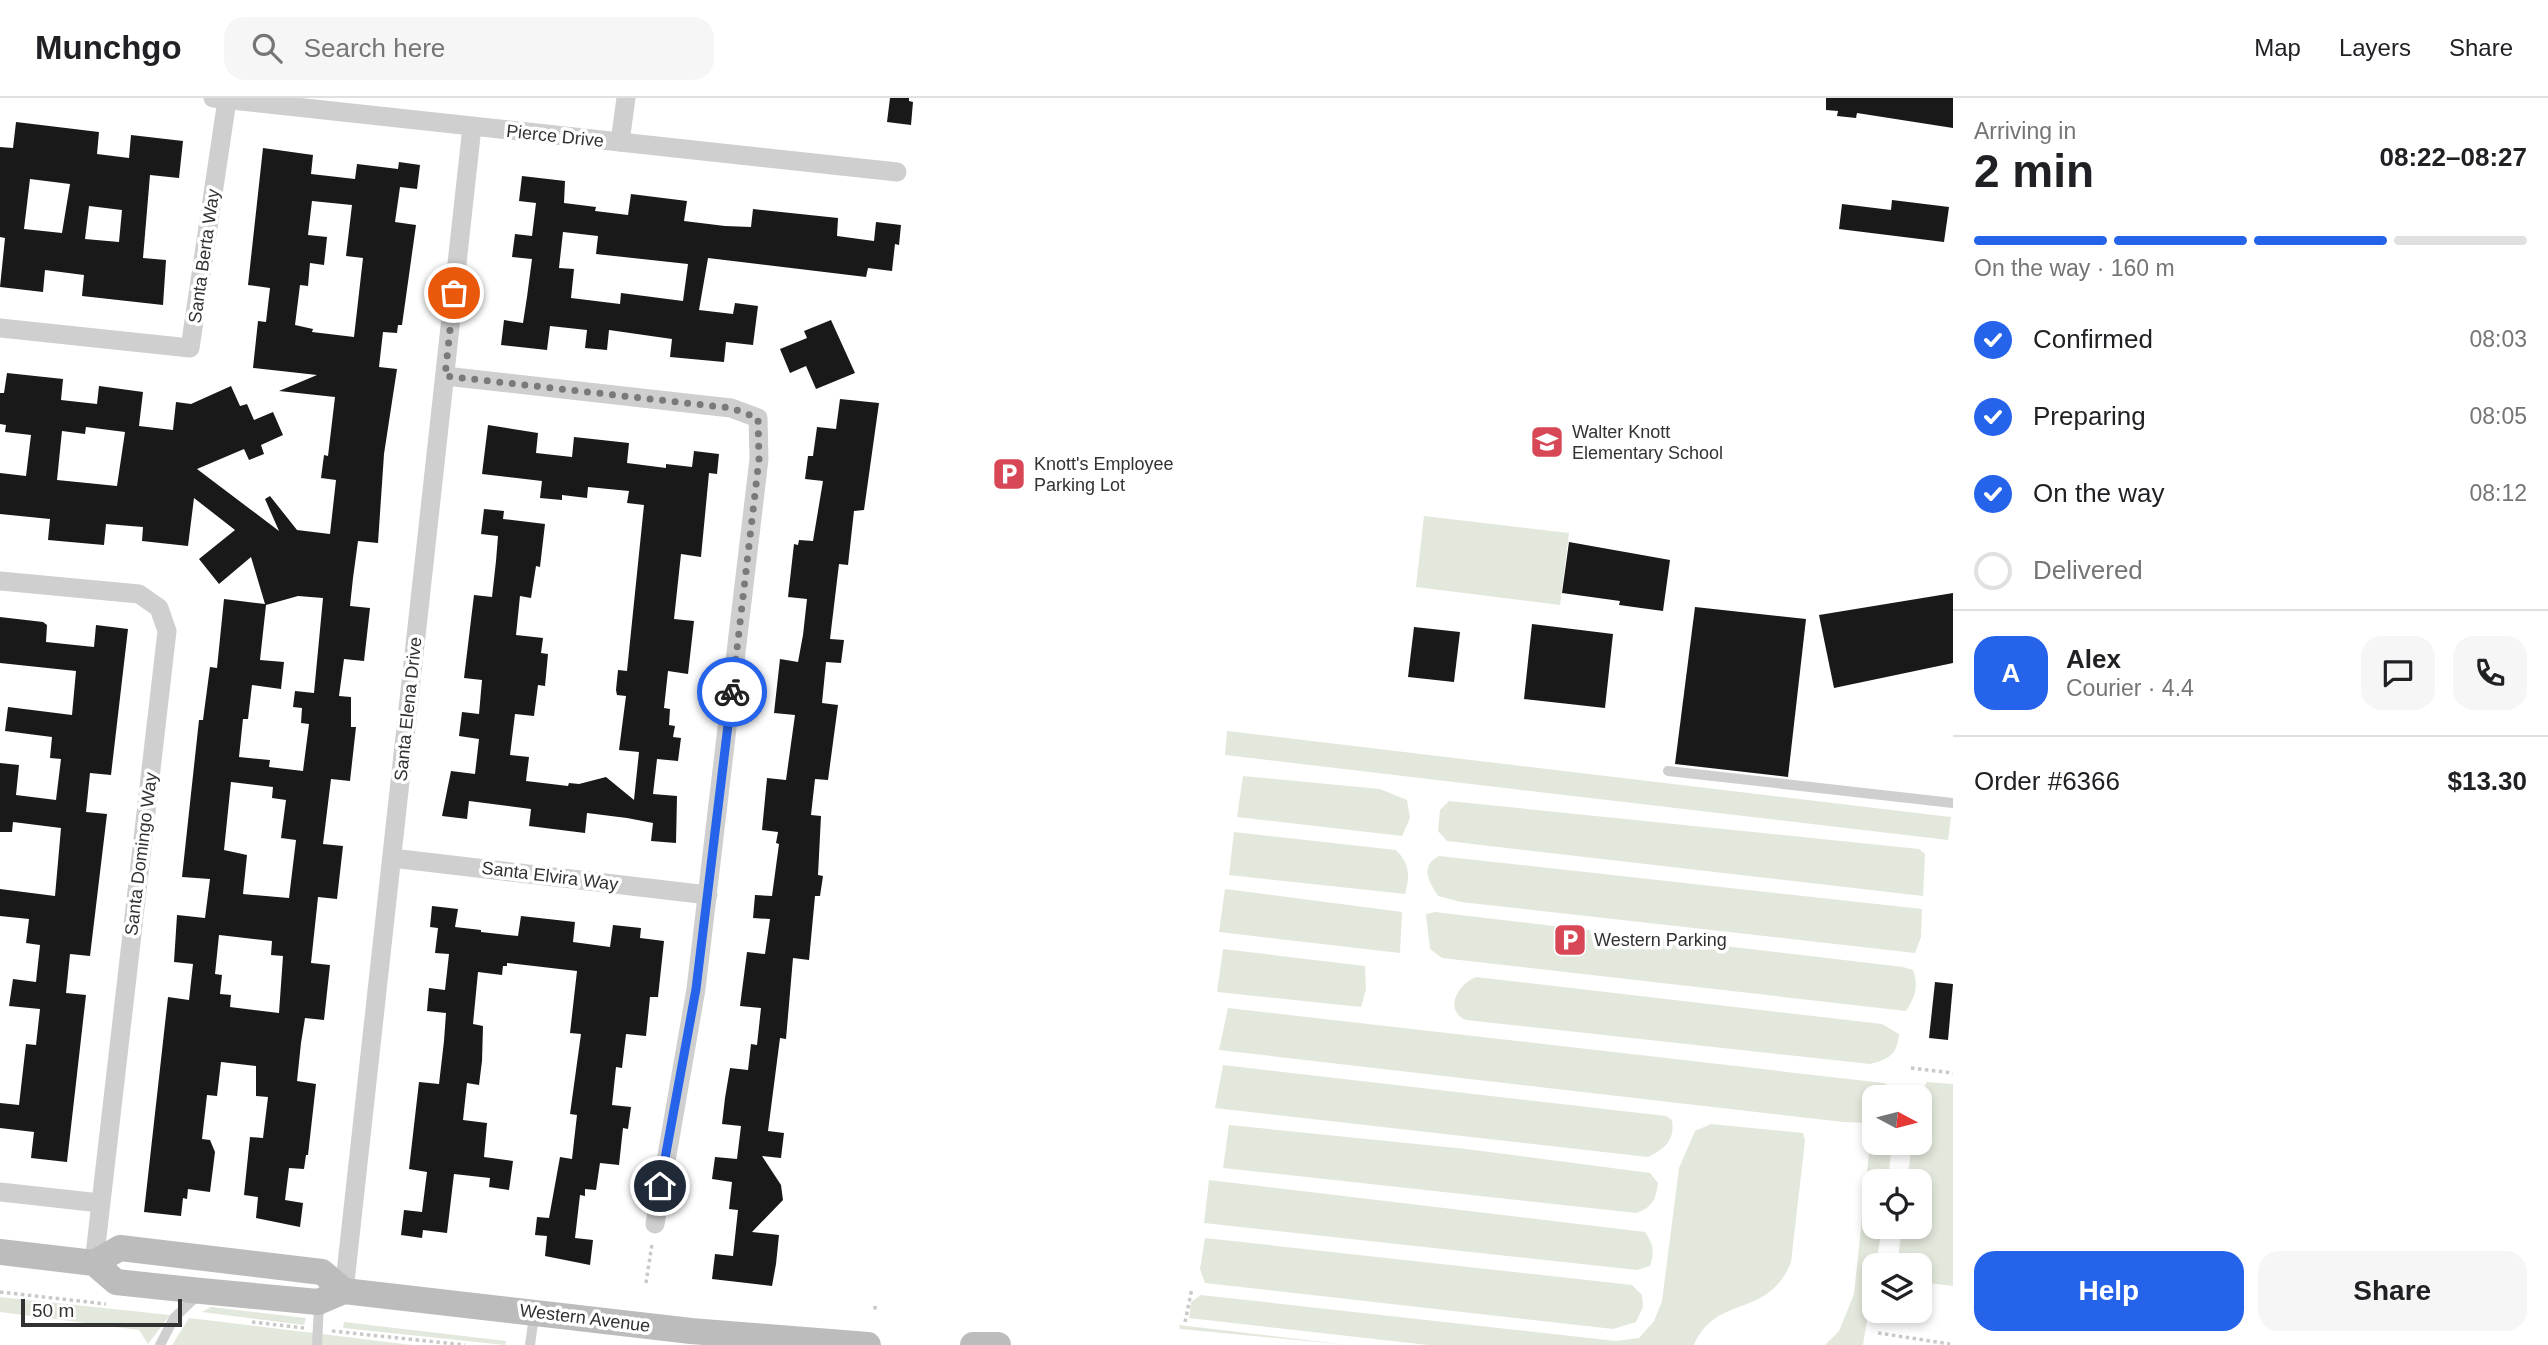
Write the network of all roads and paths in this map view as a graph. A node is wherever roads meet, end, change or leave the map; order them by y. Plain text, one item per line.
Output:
1 (626, 98) edge
2 (220, 99) edge
3 (472, 127) junction
4 (620, 142) junction
5 (897, 172) dead end
6 (0, 328) edge
7 (445, 376) junction
8 (0, 581) edge
9 (1668, 771) dead end
10 (1953, 803) edge
11 (392, 858) junction
12 (708, 895) junction
13 (1911, 1068) dead end
14 (1953, 1073) edge
15 (0, 1192) edge
16 (100, 1203) junction
17 (655, 1224) joint
18 (0, 1252) edge
19 (94, 1263) junction
20 (646, 1283) dead end
21 (325, 1288) junction
22 (1192, 1288) dead end
23 (201, 1292) junction
24 (874, 1306) dead end
25 (534, 1312) junction
26 (875, 1313) dead end
27 (1185, 1322) dead end
28 (1878, 1333) dead end
29 (771, 1342) edge
30 (1950, 1344) edge
31 (160, 1345) edge
32 (317, 1345) edge
33 (530, 1345) edge
34 (868, 1345) edge
35 (973, 1345) edge
36 (998, 1345) edge

1 - 4 street
2 - 3 street, Pierce Drive
2 - 6 street, Santa Berta Way
3 - 4 street, Pierce Drive
3 - 7 street, Santa Elena Drive
4 - 5 street, Pierce Drive
7 - 11 street, Santa Elena Drive
7 - 12 street
8 - 16 street, Santa Domingo Way
9 - 10 lane
11 - 12 street, Santa Elvira Way
11 - 21 street, Santa Elena Drive
12 - 17 street
13 - 14 path
15 - 16 street
16 - 19 street, Santa Domingo Way
17 - 20 path
18 - 19 main road, Western Avenue
19 - 21 main road, Western Avenue
19 - 23 main road, Western Avenue
21 - 23 main road, Western Avenue
21 - 25 main road, Western Avenue
21 - 32 lane
22 - 27 path
23 - 31 lane
24 - 26 path
25 - 29 main road, Western Avenue
25 - 33 lane
28 - 30 path
29 - 34 main road, Western Avenue
35 - 36 main road

